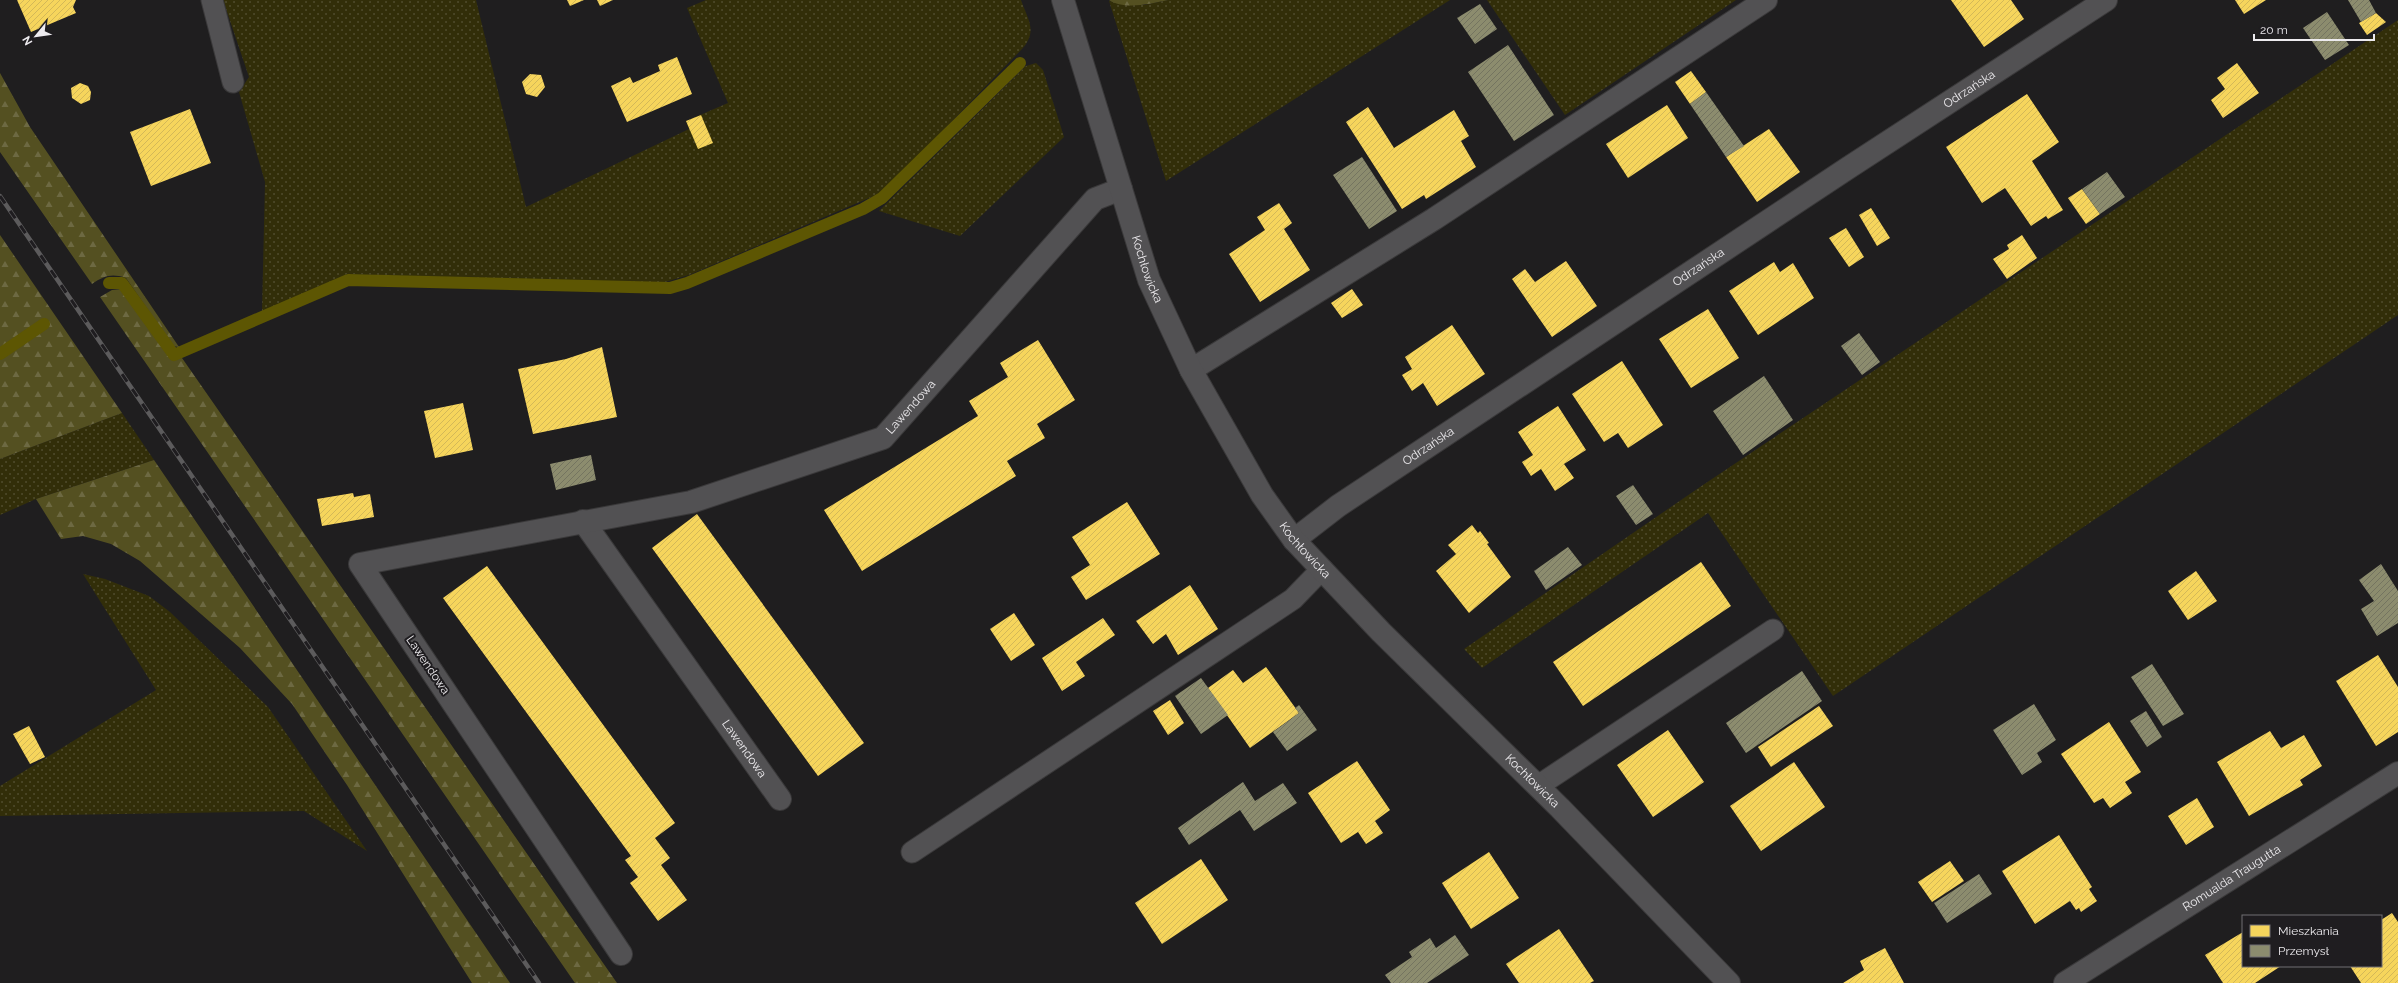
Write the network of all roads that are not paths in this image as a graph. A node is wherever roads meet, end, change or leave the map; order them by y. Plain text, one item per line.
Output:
1 (212, 0) edge
2 (1063, 0) edge
3 (1766, 0) edge
4 (2106, 0) edge
5 (233, 82) dead end
6 (1121, 189) junction
7 (1191, 370) junction
8 (583, 521) junction
9 (1294, 540) junction
10 (1322, 569) junction
11 (1773, 630) dead end
12 (2398, 772) edge
13 (1538, 786) junction
14 (780, 800) dead end
15 (912, 852) dead end
16 (621, 954) dead end
17 (1729, 983) edge
18 (2065, 983) edge

1 - 5 lane
2 - 6 street, Kochłowicka
3 - 7 street
4 - 9 street, Odrzańska
6 - 7 street, Kochłowicka
6 - 8 street, Lawendowa
7 - 9 street, Kochłowicka
8 - 14 street, Lawendowa
8 - 16 street, Lawendowa
9 - 10 street, Kochłowicka
10 - 13 street, Kochłowicka
10 - 15 lane
11 - 13 lane
12 - 18 street, Romualda Traugutta
13 - 17 street, Kochłowicka

